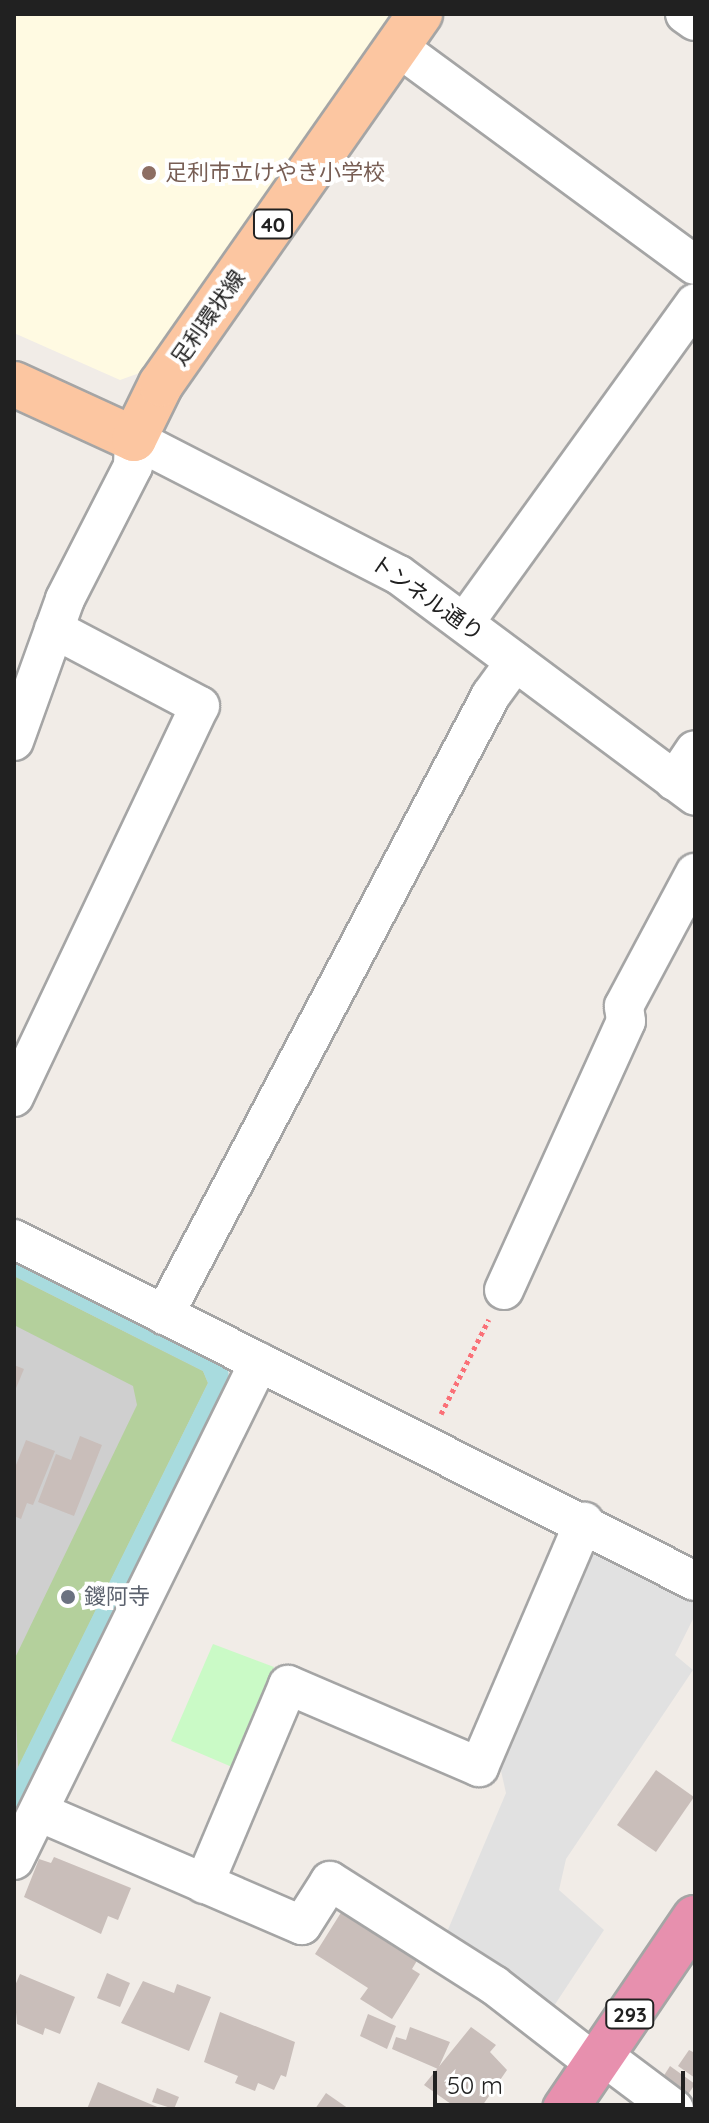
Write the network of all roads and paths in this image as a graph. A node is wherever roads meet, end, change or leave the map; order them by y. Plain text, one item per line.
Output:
1 (685, 14) edge
2 (695, 21) edge
3 (409, 30) edge
4 (695, 265) edge
5 (695, 303) edge
6 (14, 384) edge
7 (134, 439) junction
8 (465, 622) junction
9 (54, 629) junction
10 (515, 662) junction
11 (14, 741) edge
12 (688, 776) edge
13 (695, 873) edge
14 (14, 1097) edge
15 (14, 1239) edge
16 (504, 1290) joint
17 (164, 1315) junction
18 (259, 1362) junction
19 (426, 1442) junction
20 (584, 1522) junction
21 (695, 1581) edge
22 (30, 1804) edge
23 (14, 1860) edge
24 (204, 1884) junction
25 (695, 1918) edge
26 (599, 2059) junction
27 (565, 2109) edge
28 (674, 2109) edge

1 - 2 street
3 - 4 street
3 - 7 main road, 足利環状線 / 40
5 - 8 street
6 - 7 main road
7 - 8 street, トンネル通り
7 - 9 street
8 - 10 street, トンネル通り
9 - 11 street
9 - 14 street
10 - 12 street, トンネル通り
10 - 17 street
13 - 16 street
15 - 17 street
16 - 19 path
17 - 18 street
18 - 19 street
18 - 22 street
19 - 20 street
20 - 21 street
20 - 24 street
22 - 23 street
22 - 24 street
24 - 26 street
25 - 26 highway, 293
26 - 27 highway, 293
26 - 28 street

